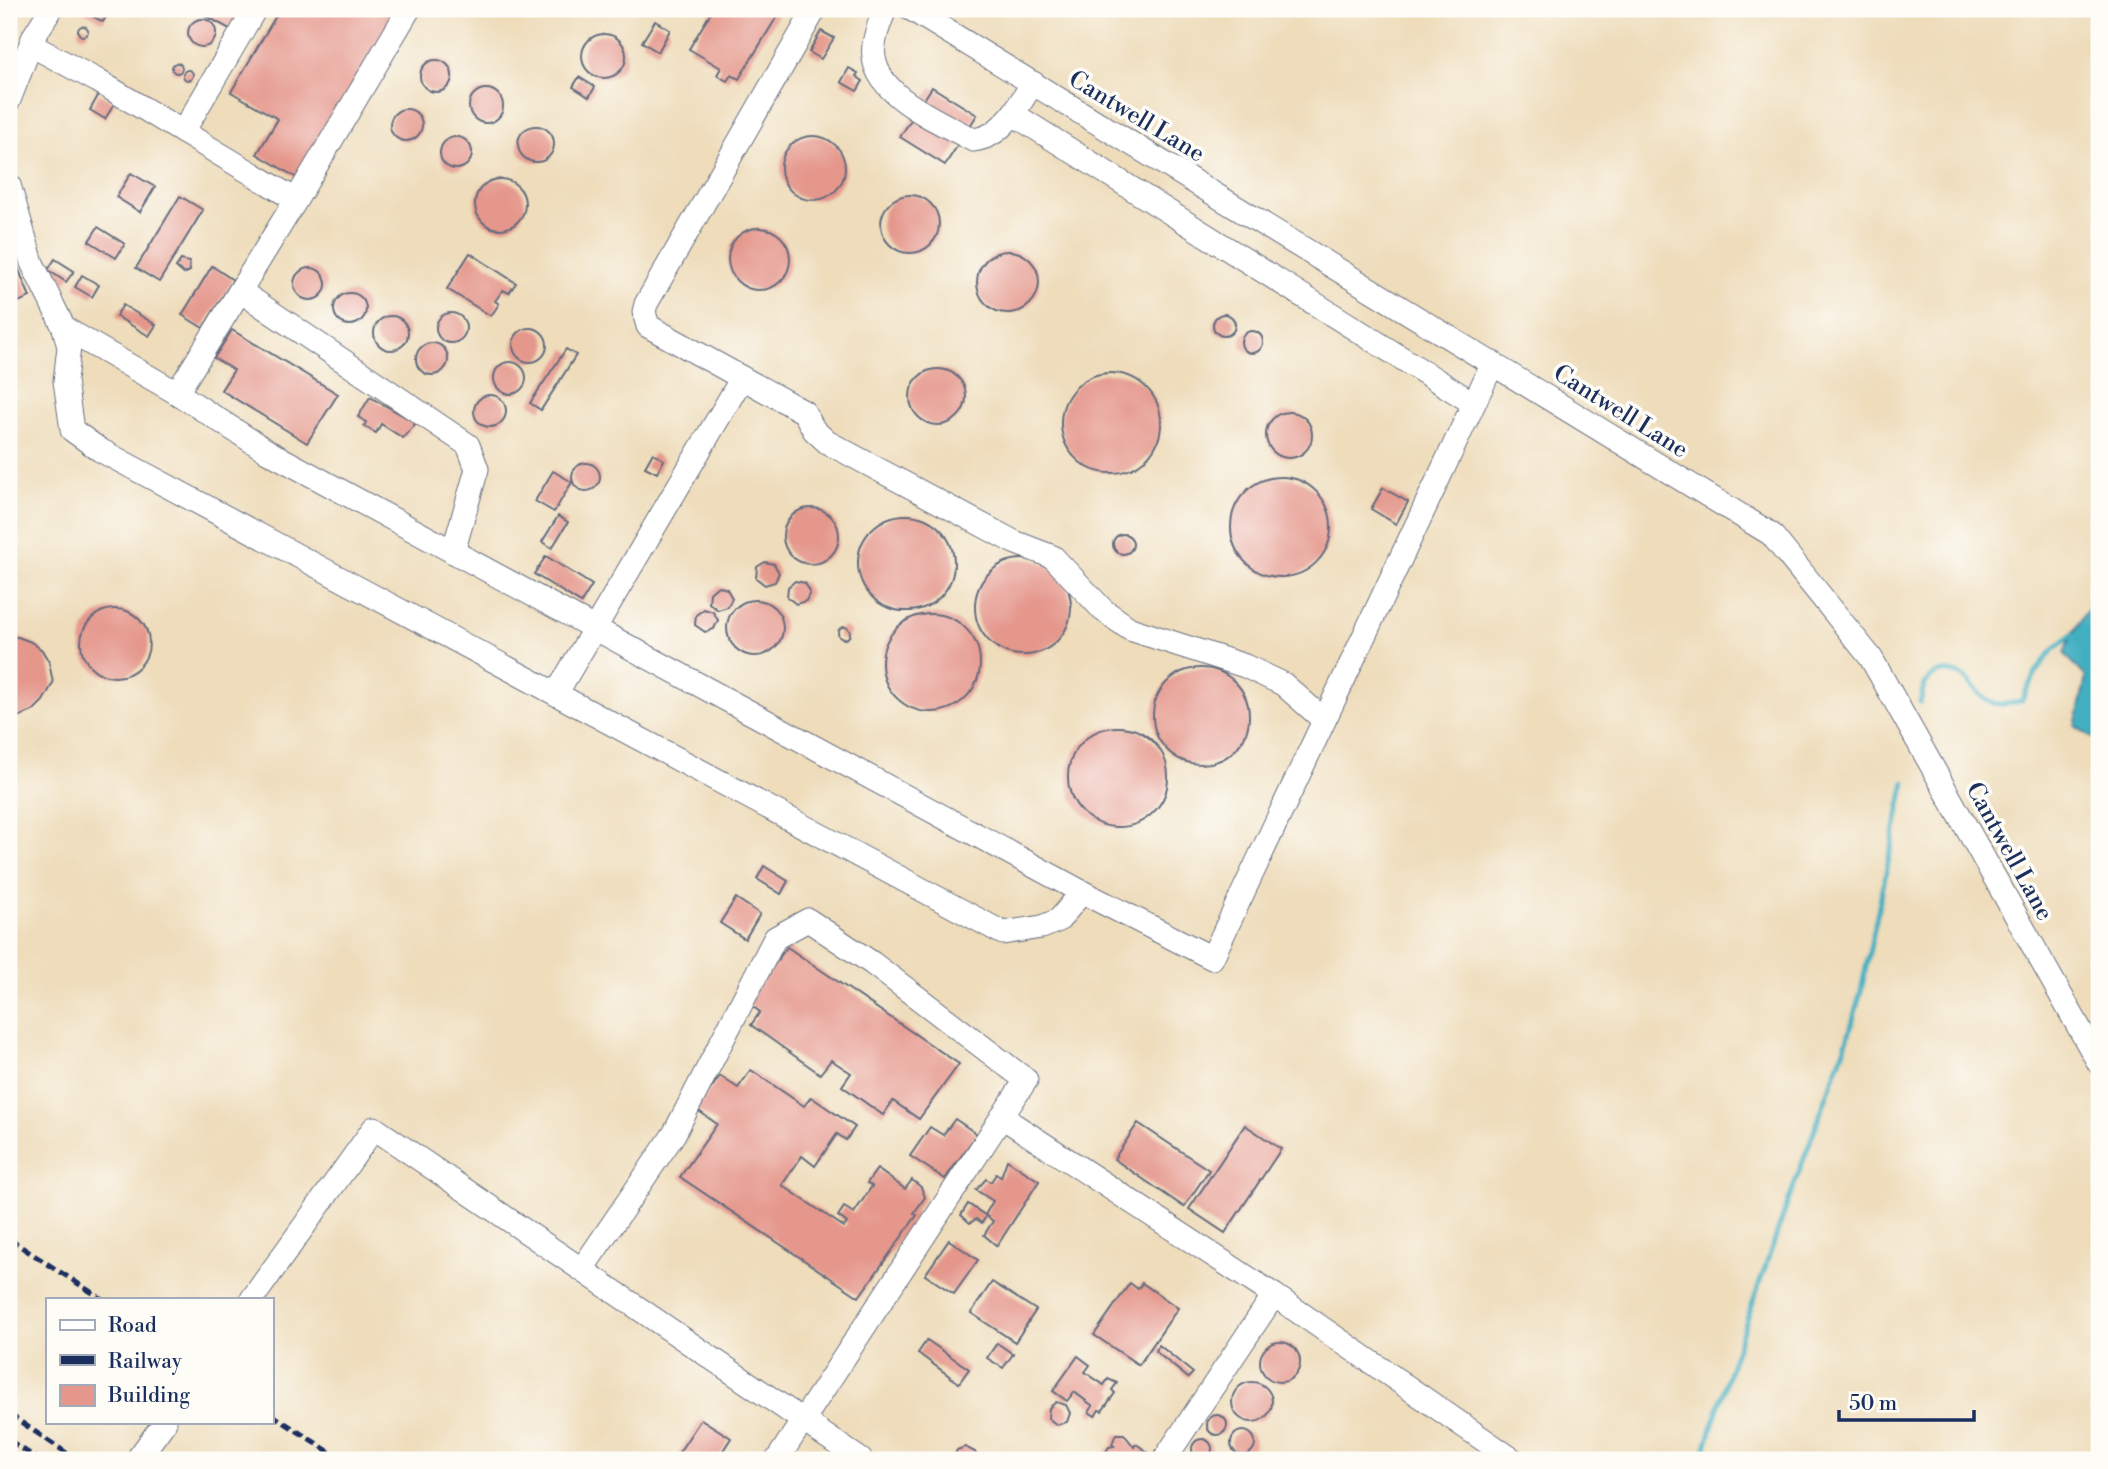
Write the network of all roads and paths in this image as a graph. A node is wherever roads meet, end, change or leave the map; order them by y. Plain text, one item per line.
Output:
1 (51, 9) edge
2 (255, 9) edge
3 (410, 9) edge
4 (815, 9) edge
5 (885, 9) edge
6 (911, 9) edge
7 (31, 45) junction
8 (1033, 83) junction
9 (9, 100) edge
10 (1013, 114) junction
11 (183, 132) junction
12 (9, 185) edge
13 (296, 200) junction
14 (240, 291) junction
15 (64, 328) junction
16 (1493, 363) junction
17 (742, 378) junction
18 (177, 393) junction
19 (1474, 403) junction
20 (453, 552) junction
21 (594, 628) junction
22 (556, 694) junction
23 (1324, 720) junction
24 (1082, 892) junction
25 (2099, 1063) edge
26 (1002, 1116) junction
27 (582, 1269) junction
28 (1274, 1295) junction
29 (253, 1298) edge
30 (803, 1421) junction
31 (164, 1424) edge
32 (137, 1460) edge
33 (777, 1460) edge
34 (861, 1460) edge
35 (1164, 1460) edge
36 (1513, 1460) edge

1 - 7 street
2 - 11 street
3 - 13 street
4 - 17 street
5 - 10 street
6 - 8 street, Cantwell Lane
7 - 9 street
7 - 11 street
8 - 10 street
8 - 16 street, Cantwell Lane
10 - 19 street
11 - 13 street
12 - 15 street
13 - 14 street
14 - 18 street
14 - 20 street
15 - 18 street
15 - 22 street
16 - 19 street
16 - 25 street, Cantwell Lane
17 - 21 street
17 - 23 street
18 - 20 street
19 - 23 street
20 - 21 street
21 - 22 street
21 - 24 street
22 - 24 street
23 - 24 street
26 - 27 street
26 - 28 street
26 - 30 street
27 - 29 street
27 - 30 street
28 - 35 street
28 - 36 street
30 - 33 street
30 - 34 street
31 - 32 street

